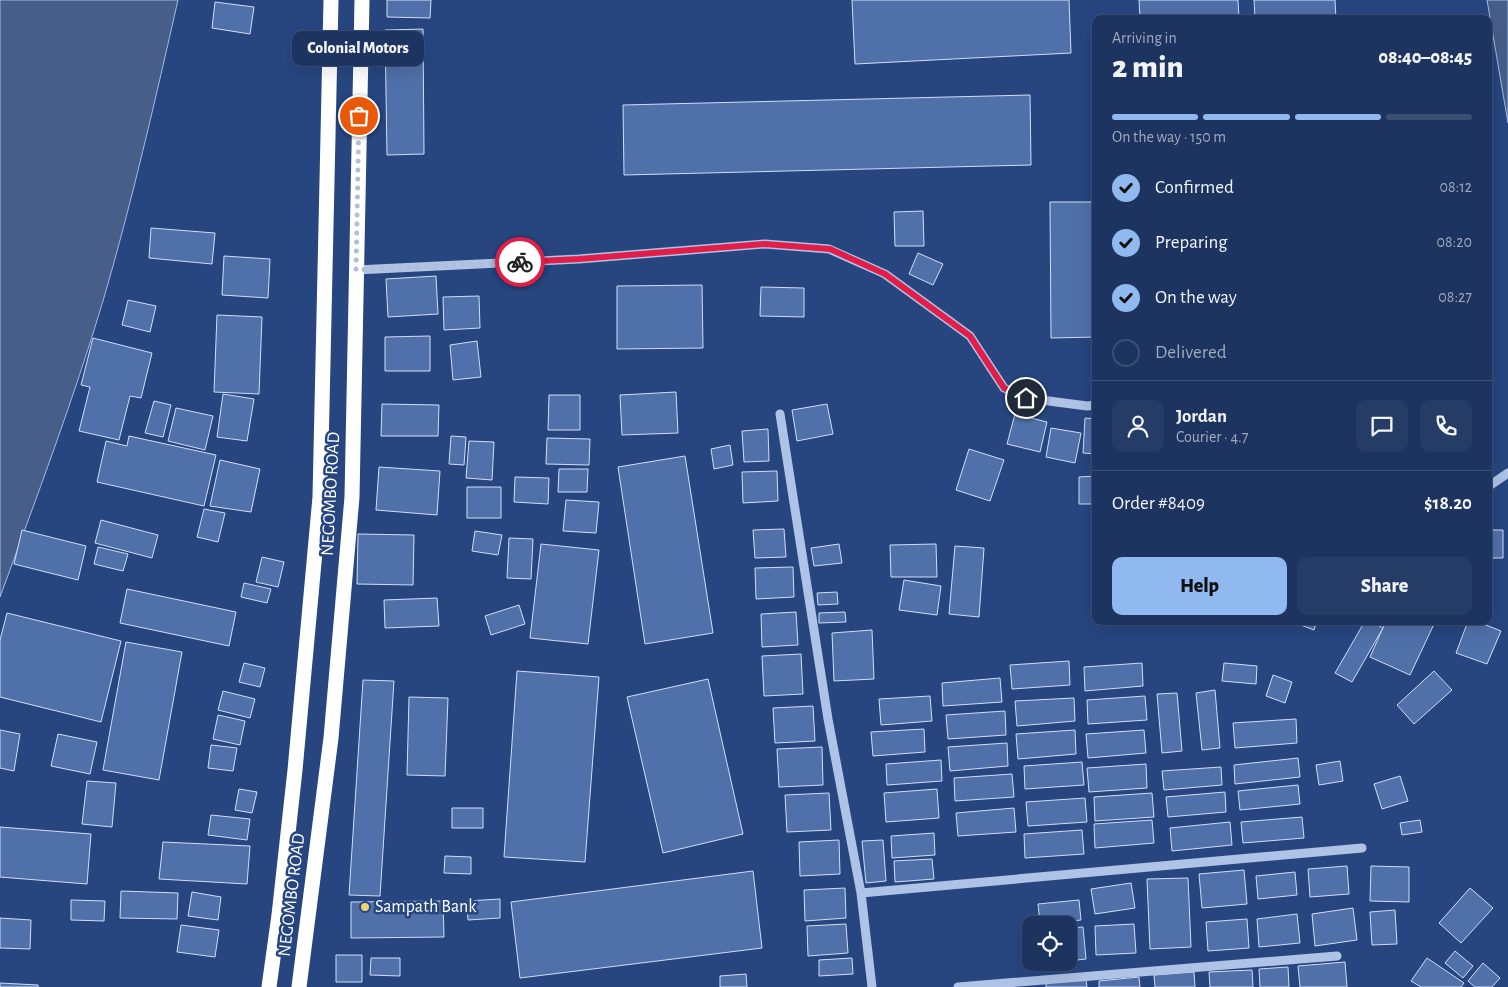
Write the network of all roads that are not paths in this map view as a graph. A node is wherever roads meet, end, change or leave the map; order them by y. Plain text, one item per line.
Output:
1 (331, 0) edge
2 (362, 0) edge
3 (356, 270) junction
4 (1092, 405) edge
5 (780, 414) dead end
6 (1508, 472) edge
7 (1492, 484) edge
8 (1362, 848) dead end
9 (861, 893) junction
10 (1337, 956) dead end
11 (269, 987) edge
12 (299, 987) edge
13 (872, 987) edge
14 (958, 987) edge

1 - 11 highway, NEGOMBO ROAD
2 - 3 highway, NEGOMBO ROAD
3 - 4 street
3 - 12 highway, NEGOMBO ROAD
5 - 9 street
6 - 7 street
8 - 9 street
9 - 13 street
10 - 14 street

